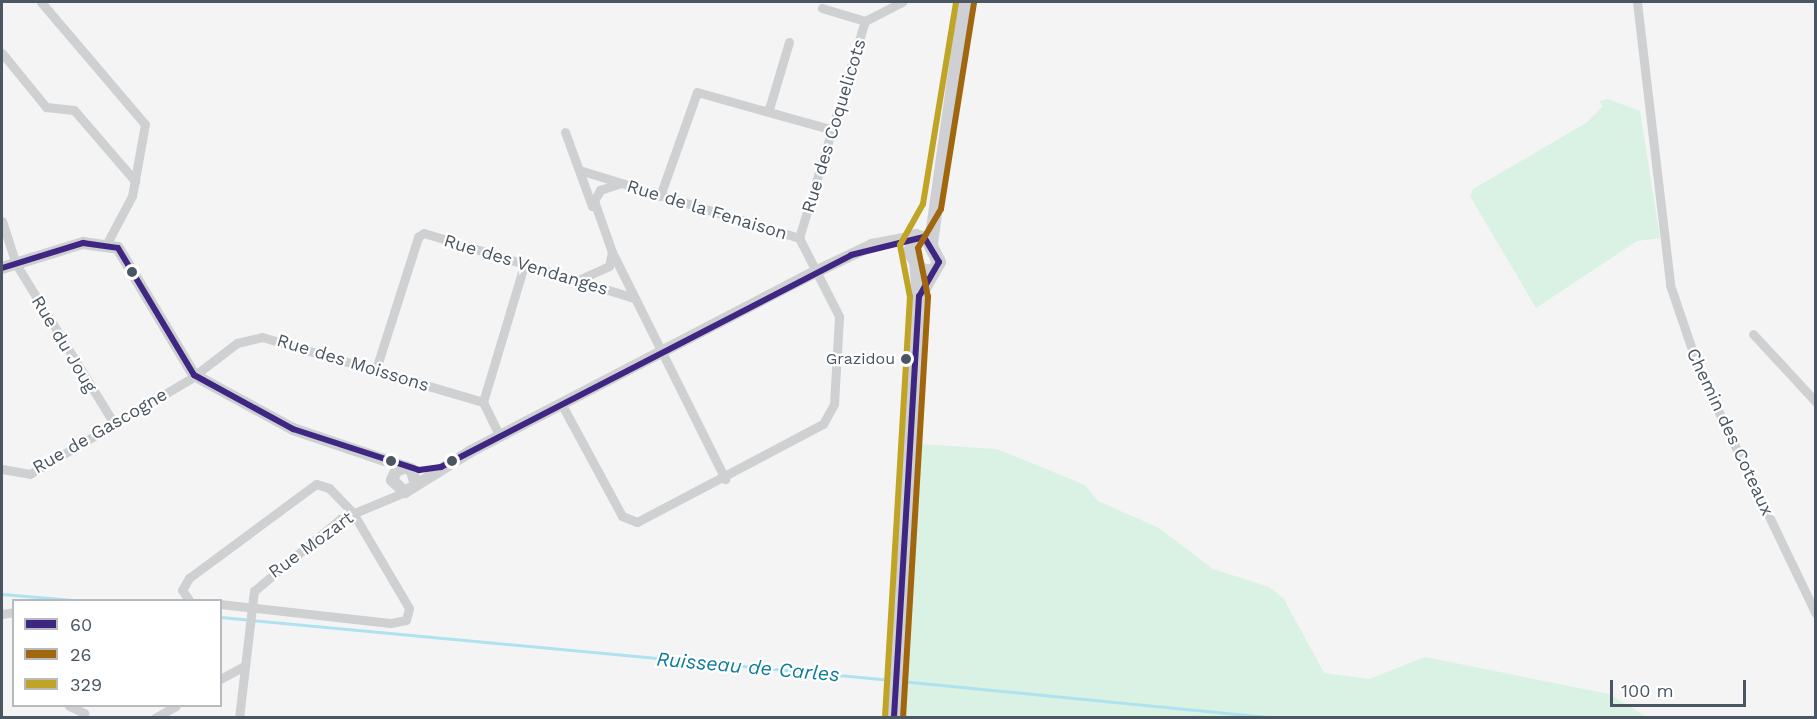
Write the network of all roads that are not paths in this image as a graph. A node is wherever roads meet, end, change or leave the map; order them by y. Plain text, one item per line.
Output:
1 (41, 2) edge
2 (902, 2) edge
3 (965, 2) edge
4 (1636, 2) edge
5 (822, 8) dead end
6 (865, 21) junction
7 (789, 42) dead end
8 (2, 52) edge
9 (769, 109) junction
10 (833, 130) junction
11 (565, 132) dead end
12 (579, 170) junction
13 (135, 181) junction
14 (622, 184) junction
15 (660, 196) junction
16 (932, 207) junction
17 (594, 211) junction
18 (2, 220) edge
19 (916, 236) junction
20 (799, 238) junction
21 (107, 243) junction
22 (931, 243) junction
23 (879, 244) junction
24 (612, 252) junction
25 (913, 258) junction
26 (16, 264) junction
27 (524, 265) junction
28 (2, 268) edge
29 (818, 271) junction
30 (932, 272) junction
31 (576, 280) junction
32 (919, 296) junction
33 (631, 297) junction
34 (1753, 334) dead end
35 (658, 353) junction
36 (376, 369) junction
37 (194, 375) junction
38 (483, 402) junction
39 (1815, 402) edge
40 (562, 405) junction
41 (114, 423) junction
42 (500, 436) junction
43 (381, 459) junction
44 (441, 467) junction
45 (409, 468) junction
46 (2, 469) edge
47 (725, 479) junction
48 (416, 484) junction
49 (391, 486) junction
50 (353, 513) junction
51 (188, 599) edge
52 (222, 604) edge
53 (248, 606) junction
54 (1815, 614) edge
55 (243, 667) junction
56 (222, 678) edge
57 (172, 707) edge
58 (155, 717) edge
59 (239, 717) edge
60 (894, 717) edge

1 - 13 street
2 - 6 street
3 - 16 main road
4 - 54 street, Chemin des Coteaux
5 - 6 street, Rue des Coquelicots
6 - 10 street, Rue des Coquelicots
7 - 9 street
8 - 13 street
9 - 10 street
9 - 15 street
10 - 20 street, Rue des Coquelicots
11 - 12 street
12 - 14 street, Rue de la Fenaison
12 - 17 street
13 - 21 street
14 - 15 street, Rue de la Fenaison
14 - 17 street
15 - 20 street, Rue de la Fenaison
16 - 19 main road
16 - 22 main road
17 - 24 street
18 - 26 street, Rue du Joug
19 - 22 main road
19 - 23 street
19 - 25 main road
20 - 29 street, Rue de la Fenaison
21 - 26 street
21 - 37 street
22 - 30 main road
23 - 25 street
23 - 29 street
24 - 31 street
24 - 33 street
25 - 30 main road
25 - 32 main road
26 - 28 street
26 - 41 street, Rue du Joug
27 - 31 street, Rue des Vendanges
27 - 36 street, Rue des Vendanges
27 - 38 street
29 - 35 street
29 - 47 street, Rue de la Fenaison
30 - 32 main road
31 - 33 street, Rue des Vendanges
32 - 60 main road
33 - 35 street
34 - 39 street
35 - 40 street
35 - 47 street
36 - 37 street, Rue des Moissons
36 - 38 street, Rue des Moissons
37 - 41 street, Rue de Gascogne
37 - 43 street
38 - 42 street
40 - 42 street
40 - 47 street, Rue de la Fenaison
41 - 46 street, Rue de Gascogne
42 - 44 street
43 - 45 street
43 - 49 street
44 - 45 street
44 - 48 street
45 - 48 street
45 - 49 street
48 - 49 street
49 - 50 street, Rue Mozart
50 - 51 street
50 - 53 street, Rue Mozart
50 - 53 street
52 - 53 street
53 - 55 street
55 - 56 street
55 - 59 street
57 - 58 street

